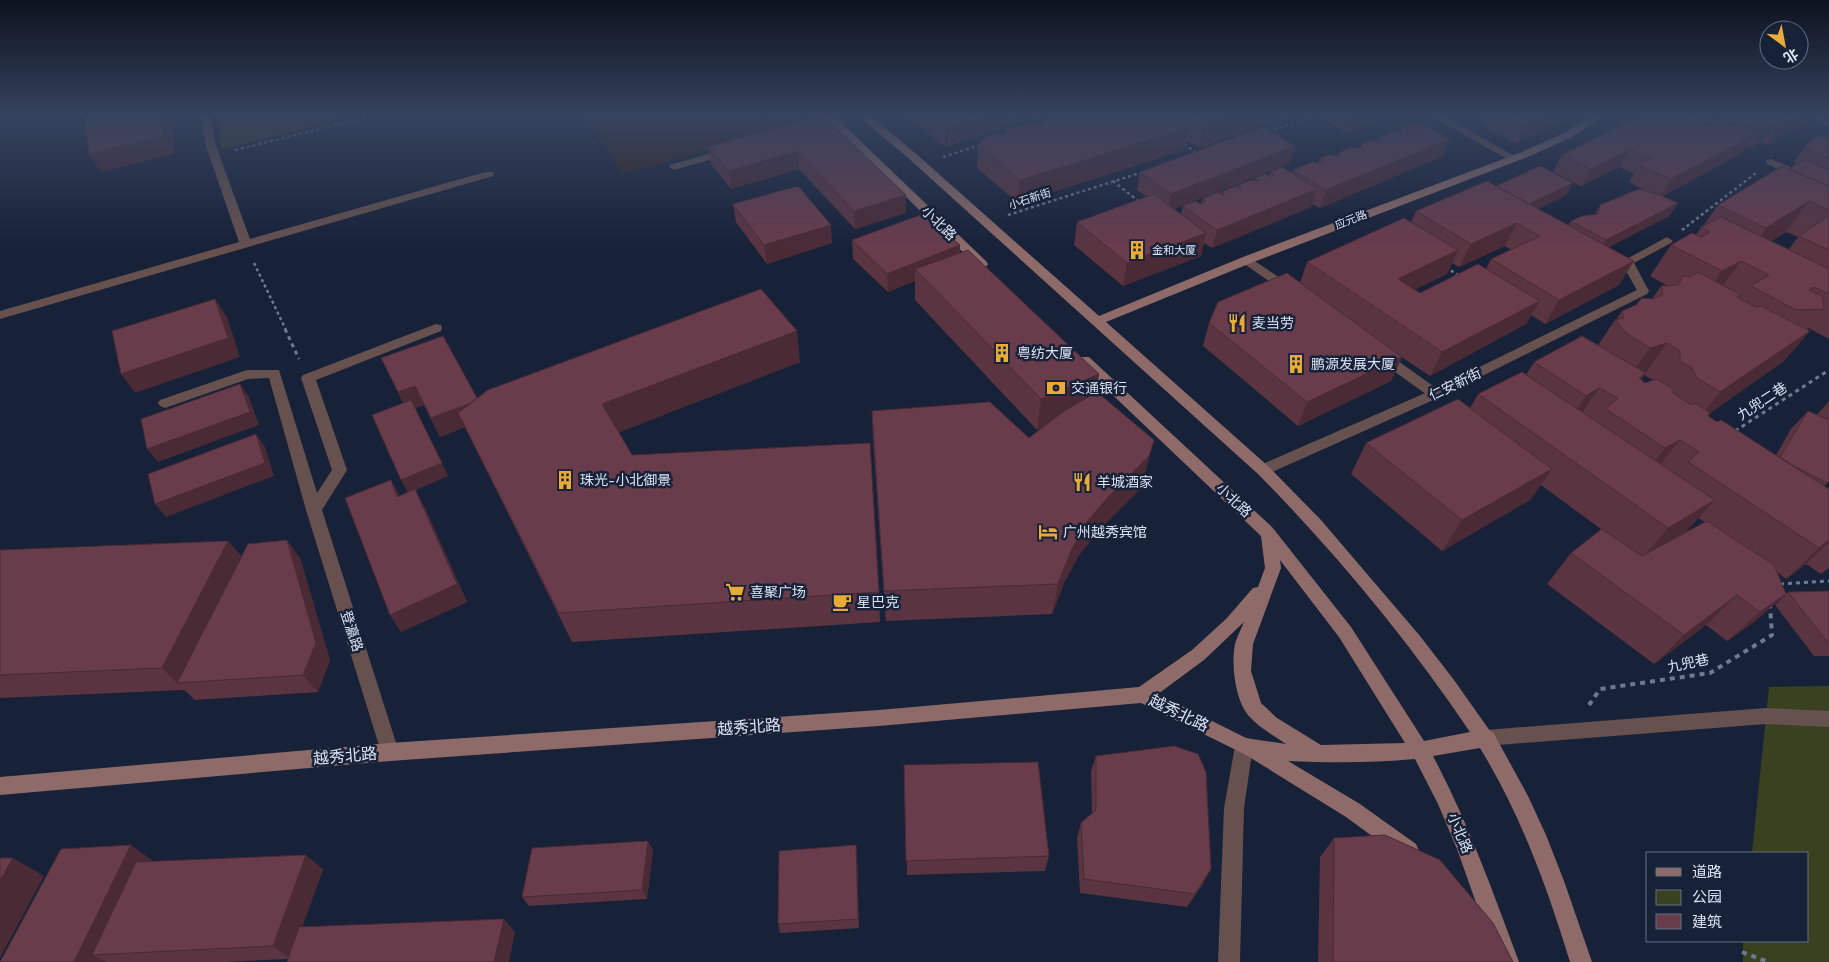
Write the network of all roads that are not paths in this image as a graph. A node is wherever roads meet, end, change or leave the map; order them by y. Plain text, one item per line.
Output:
1 (216, 159) edge
2 (702, 159) edge
3 (872, 159) edge
4 (915, 159) edge
5 (1511, 159) edge
6 (1771, 162) road end
7 (674, 167) dead end
8 (489, 174) dead end
9 (1829, 187) edge
10 (1667, 241) dead end
11 (246, 245) junction
12 (1247, 260) junction
13 (992, 274) edge
14 (1302, 299) edge
15 (0, 315) edge
16 (1098, 321) junction
17 (436, 328) dead end
18 (1372, 349) edge
19 (1073, 350) edge
20 (1435, 394) junction
21 (165, 403) dead end
22 (1263, 470) junction
23 (314, 510) junction
24 (1266, 531) junction
25 (1267, 585) junction
26 (1142, 695) junction
27 (1829, 719) edge
28 (1486, 738) junction
29 (1244, 746) junction
30 (1420, 750) junction
31 (390, 752) junction
32 (1319, 754) junction
33 (0, 786) edge
34 (1427, 865) edge
35 (1468, 901) edge
36 (1496, 925) junction
37 (1229, 962) edge
38 (1508, 962) edge
39 (1581, 962) edge

1 - 11 street
2 - 7 street
3 - 13 main road, 小北路
4 - 16 main road
5 - 12 main road, 应元路
6 - 9 street
8 - 11 street
10 - 20 street, 仁安新街
11 - 15 street
12 - 14 street
12 - 16 main road, 应元路
16 - 22 main road
17 - 23 street
18 - 20 street
19 - 24 main road, 小北路
20 - 22 street, 仁安新街
21 - 23 street, 登瀛路
22 - 28 main road
23 - 31 street, 登瀛路
24 - 25 main road
24 - 30 main road, 小北路
25 - 26 main road
25 - 32 main road
26 - 29 main road, 越秀北路
26 - 31 main road, 越秀北路
27 - 28 street
28 - 30 main road, 越秀北路
28 - 39 main road
29 - 32 main road, 越秀北路
29 - 34 main road
29 - 37 street
30 - 32 main road, 越秀北路
30 - 36 main road, 小北路
31 - 33 main road, 越秀北路
35 - 36 main road
36 - 38 main road, 小北路

